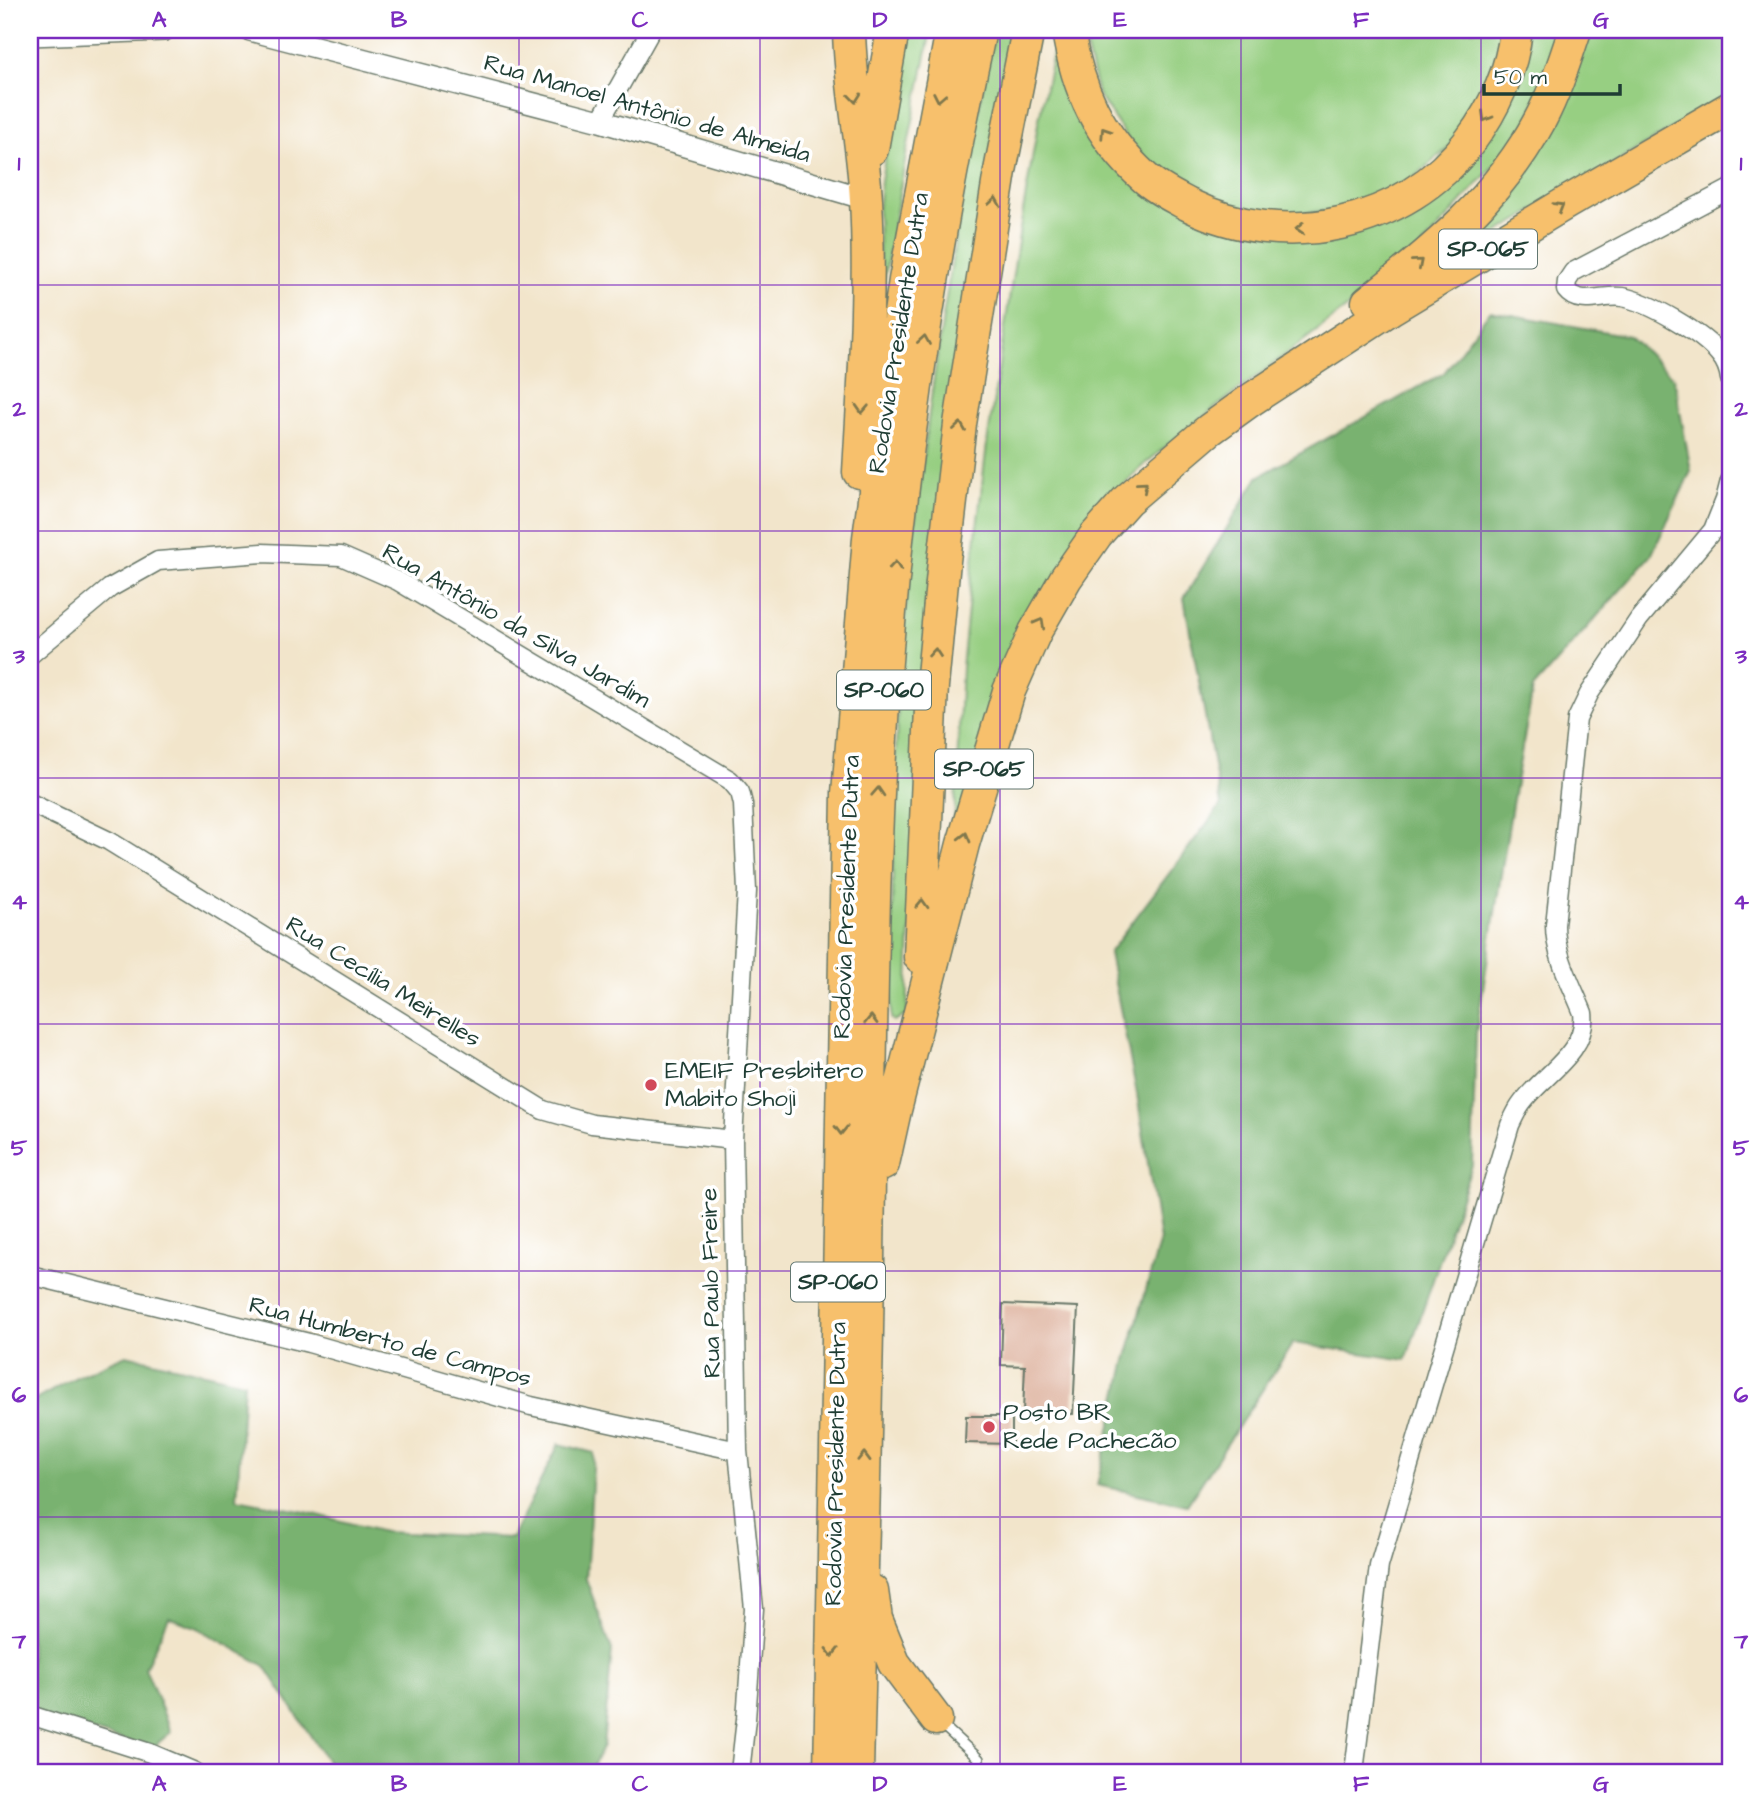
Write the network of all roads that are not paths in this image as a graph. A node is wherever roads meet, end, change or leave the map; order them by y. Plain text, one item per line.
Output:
1 (164, 30) edge
2 (250, 30) edge
3 (651, 30) edge
4 (849, 30) edge
5 (893, 30) edge
6 (952, 30) edge
7 (980, 30) edge
8 (1028, 30) edge
9 (1068, 30) edge
10 (1516, 30) edge
11 (1574, 30) edge
12 (30, 35) edge
13 (1730, 108) edge
14 (600, 121) junction
15 (1730, 189) edge
16 (866, 199) junction
17 (1730, 379) edge
18 (1252, 399) junction
19 (1730, 481) edge
20 (30, 654) edge
21 (740, 792) joint
22 (848, 793) junction
23 (30, 803) edge
24 (918, 1022) junction
25 (733, 1140) junction
26 (30, 1275) edge
27 (867, 1357) junction
28 (738, 1451) junction
29 (863, 1525) junction
30 (30, 1715) edge
31 (936, 1719) joint
32 (979, 1759) dead end
33 (195, 1772) edge
34 (740, 1772) edge
35 (830, 1772) edge
36 (857, 1772) edge
37 (1354, 1772) edge

1 - 12 street
2 - 14 street, Rua Manoel Antônio de Almeida
3 - 14 street
4 -> 16 highway, SP-060
5 - 16 highway
6 -> 22 highway, Rodovia Presidente Dutra / SP-060
27 -> 7 highway, Rodovia Presidente Dutra / SP-060
24 -> 8 highway
10 -> 9 highway
18 -> 11 highway, SP-065
18 -> 13 highway, SP-065
14 - 16 street, Rua Manoel Antônio de Almeida
15 - 17 street
16 -> 22 highway, SP-060
24 -> 18 highway, SP-065
19 - 37 street
20 - 21 street, Rua Antônio da Silva Jardim
21 - 25 street, Rua Paulo Freire
22 -> 35 highway, Rodovia Presidente Dutra / SP-060
23 - 25 street, Rua Cecília Meirelles
24 - 27 highway
25 - 28 street, Rua Paulo Freire
26 - 28 street, Rua Humberto de Campos
29 -> 27 highway, Rodovia Presidente Dutra / SP-060
28 - 34 street, Rua Paulo Freire
29 - 31 highway
29 - 36 highway, Rodovia Presidente Dutra / SP-060
30 - 33 street
31 - 32 lane

